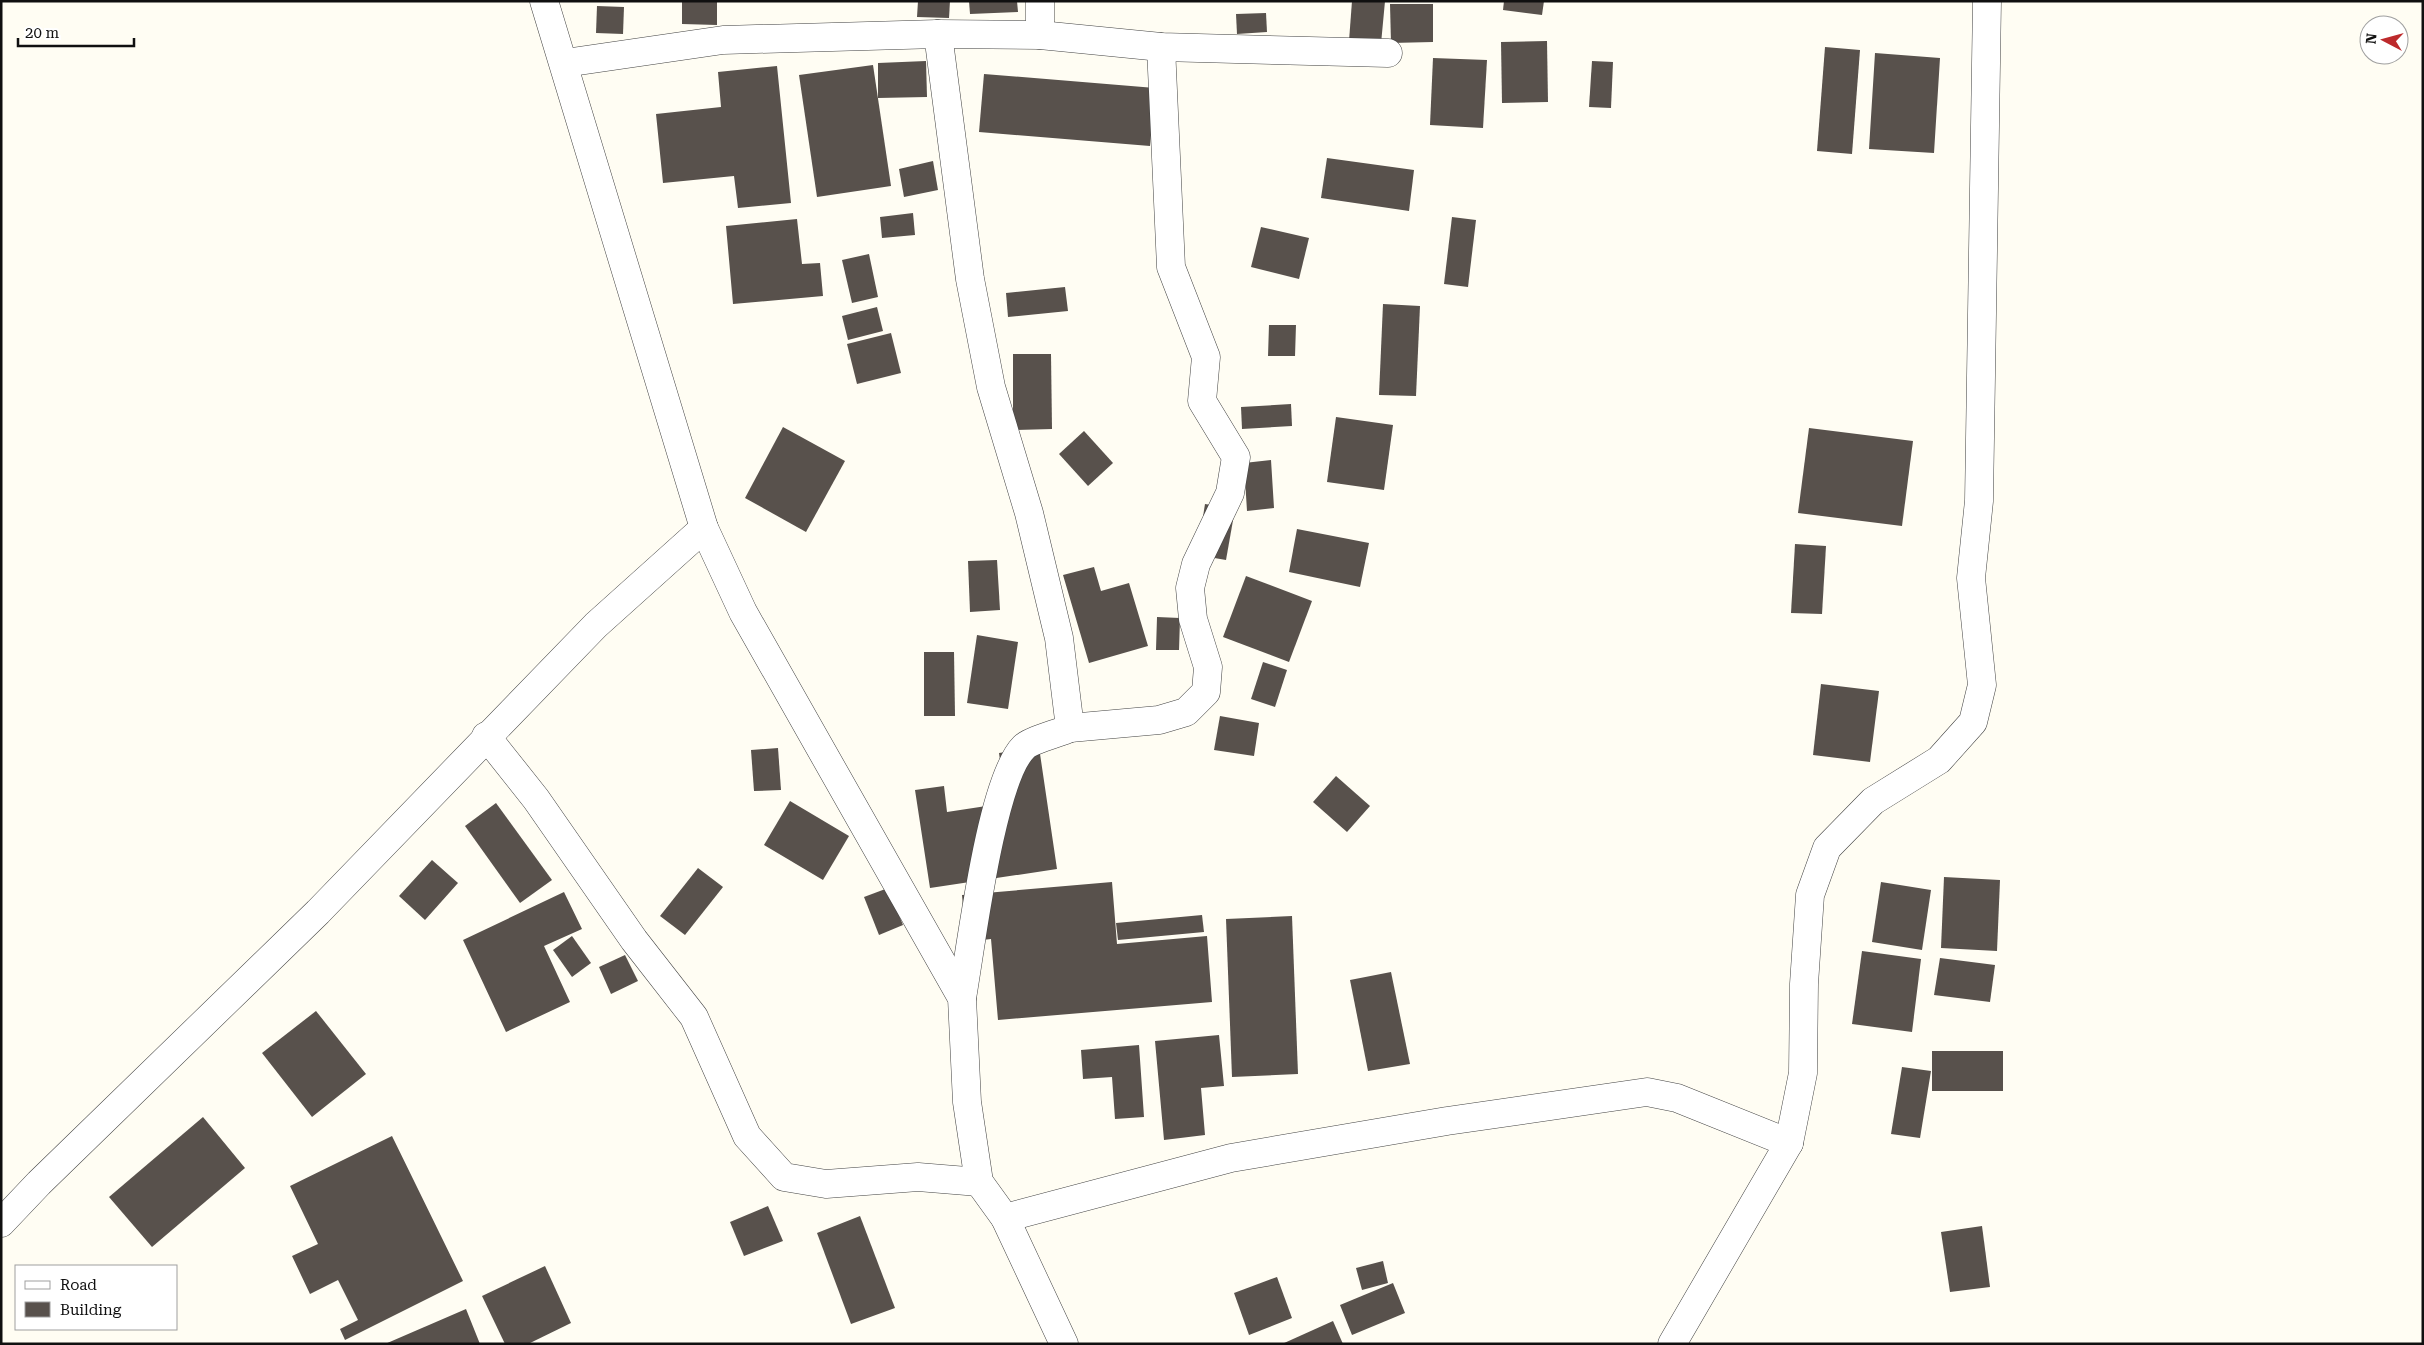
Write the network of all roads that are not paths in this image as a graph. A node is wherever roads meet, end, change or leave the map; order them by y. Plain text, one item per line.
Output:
1 (544, 1) edge
2 (1040, 1) edge
3 (1987, 1) edge
4 (938, 34) junction
5 (1040, 35) junction
6 (1161, 47) junction
7 (1388, 53) dead end
8 (565, 63) junction
9 (704, 528) junction
10 (1070, 728) junction
11 (486, 736) junction
12 (962, 998) junction
13 (1789, 1142) junction
14 (979, 1182) junction
15 (1005, 1218) junction
16 (1, 1223) edge
17 (1064, 1344) edge
18 (1672, 1344) edge

1 - 8 street
2 - 5 street
3 - 13 street
4 - 5 street
4 - 8 street
4 - 10 street
5 - 6 street
6 - 7 street
6 - 10 street
8 - 9 street
9 - 11 street
9 - 12 street
10 - 12 street
11 - 14 street
11 - 16 street
12 - 14 street
13 - 15 street
13 - 18 street
14 - 15 street
15 - 17 street

